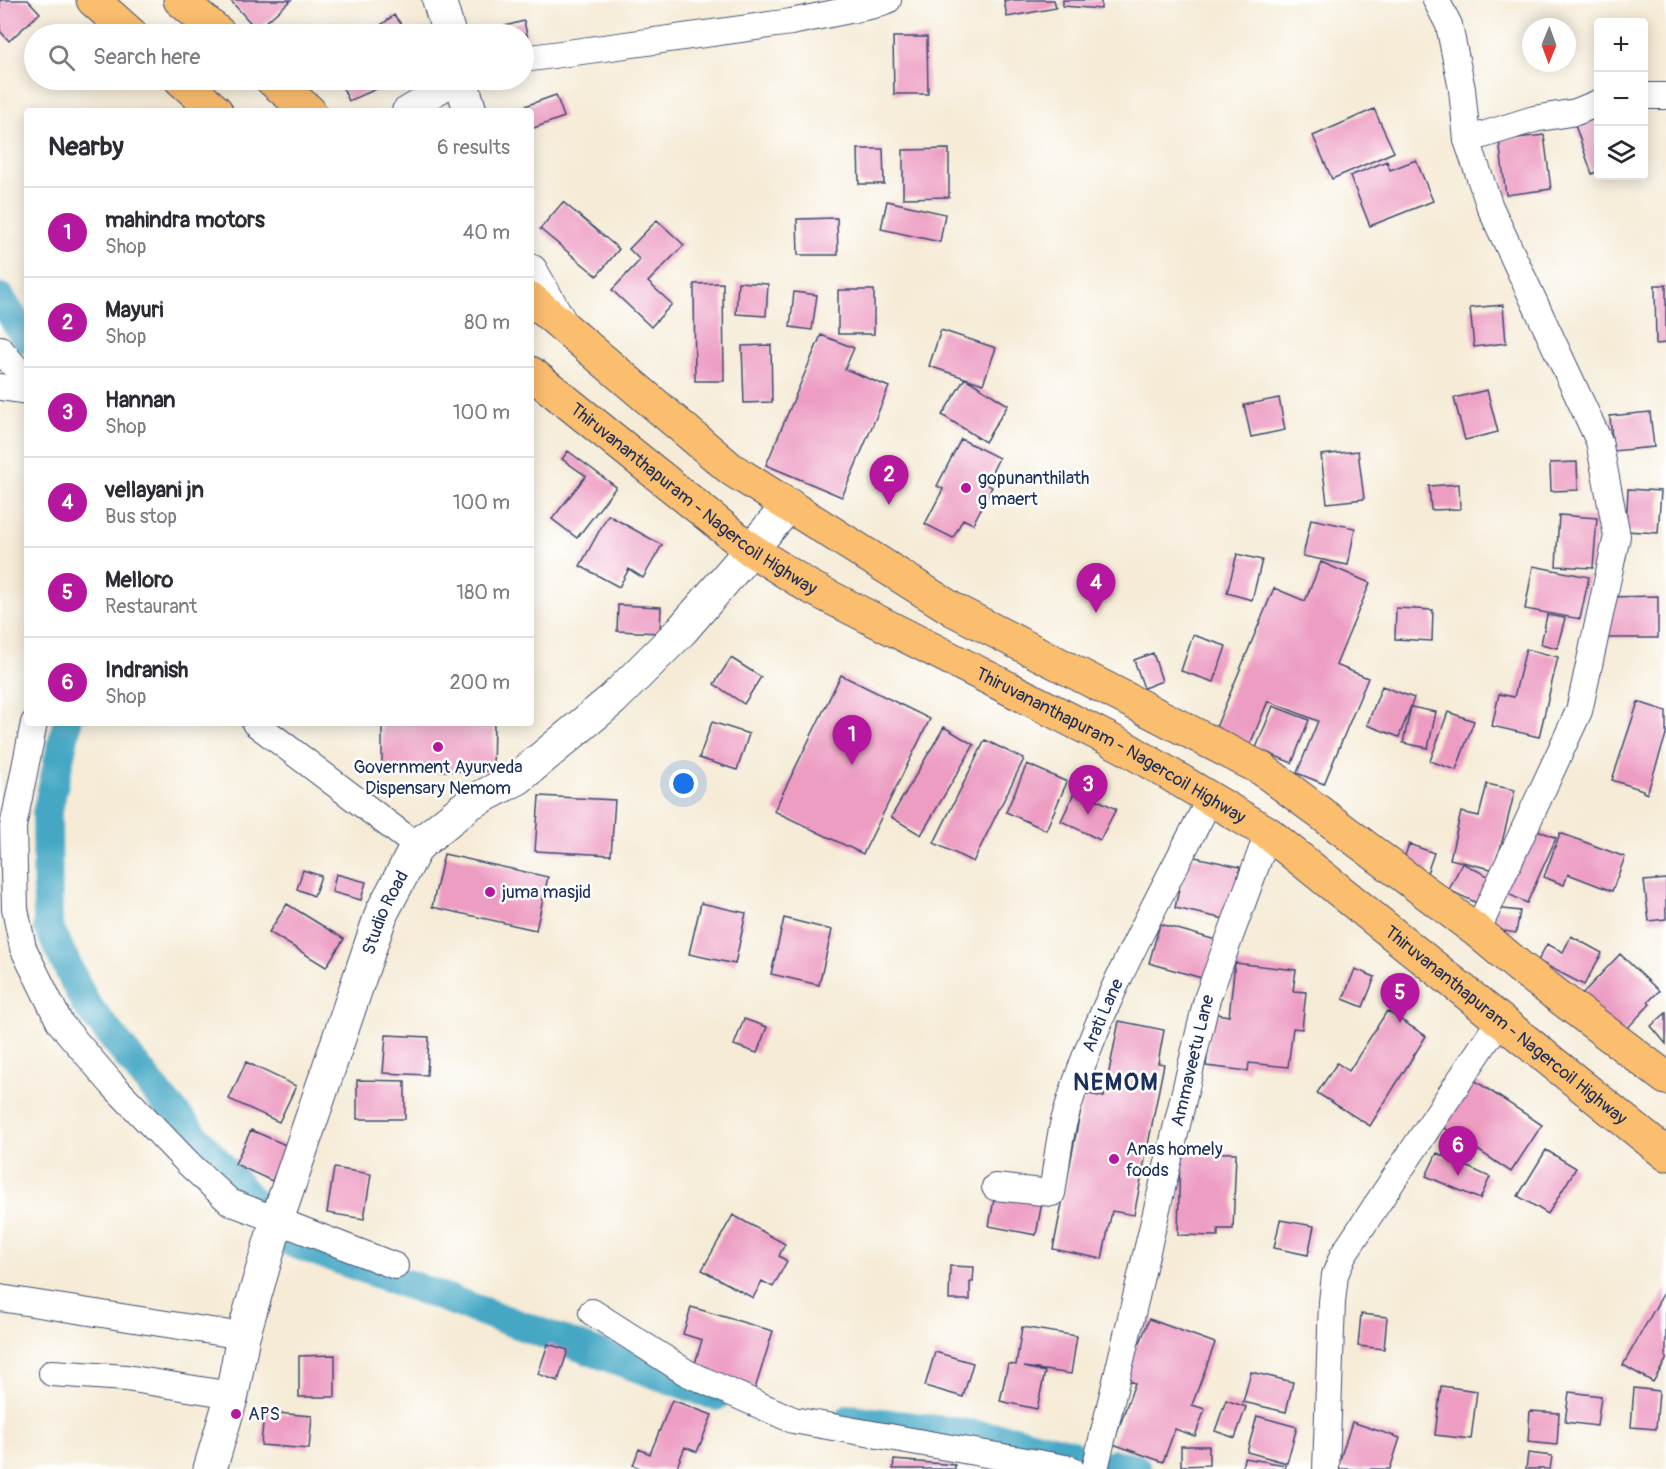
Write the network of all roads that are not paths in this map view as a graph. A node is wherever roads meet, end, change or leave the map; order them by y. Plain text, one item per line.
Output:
1 (93, 0) edge
2 (180, 0) edge
3 (439, 0) edge
4 (888, 0) edge
5 (1436, 0) edge
6 (120, 24) edge
7 (208, 24) edge
8 (446, 24) edge
9 (534, 58) edge
10 (192, 90) edge
11 (284, 90) edge
12 (442, 90) edge
13 (458, 90) edge
14 (463, 90) edge
15 (1648, 96) edge
16 (1666, 96) edge
17 (1594, 106) edge
18 (213, 108) edge
19 (305, 108) edge
20 (410, 108) edge
21 (456, 108) edge
22 (469, 108) edge
23 (1467, 140) junction
24 (534, 276) edge
25 (534, 302) edge
26 (563, 328) junction
27 (0, 350) edge
28 (534, 375) edge
29 (24, 378) edge
30 (0, 387) edge
31 (24, 391) edge
32 (789, 505) junction
33 (750, 549) junction
34 (33, 726) edge
35 (259, 726) edge
36 (1210, 797) junction
37 (1268, 833) junction
38 (417, 846) junction
39 (1477, 932) junction
40 (0, 935) edge
41 (23, 948) junction
42 (1500, 1020) junction
43 (1666, 1078) edge
44 (1666, 1155) edge
45 (995, 1186) dead end
46 (278, 1220) junction
47 (395, 1266) dead end
48 (0, 1298) edge
49 (592, 1312) dead end
50 (243, 1336) junction
51 (52, 1373) dead end
52 (232, 1395) junction
53 (210, 1469) edge
54 (1071, 1469) edge
55 (1095, 1469) edge
56 (1326, 1469) edge

1 - 6 main road
2 - 7 main road
3 - 8 street
4 - 9 street
5 - 23 street
10 - 18 main road
11 - 19 main road
12 - 20 street
13 - 21 street
14 - 22 street
15 - 16 street
17 - 23 street
23 - 39 street
24 - 26 street
25 - 26 main road
26 - 32 main road
27 - 29 street
28 - 33 main road, Thiruvananthapuram - Nagercoil Highway
30 - 31 street
32 - 33 street, Studio Road
32 - 39 main road
33 - 36 main road, Thiruvananthapuram - Nagercoil Highway
33 - 38 street, Studio Road
34 - 41 street
35 - 38 street
36 - 37 main road, Thiruvananthapuram - Nagercoil Highway
36 - 45 street, Arati Lane
37 - 42 main road, Thiruvananthapuram - Nagercoil Highway
37 - 55 street, Ammaveetu Lane
38 - 46 street, Studio Road
39 - 43 main road
40 - 41 street
41 - 46 street
42 - 44 main road, Thiruvananthapuram - Nagercoil Highway
42 - 56 street
46 - 47 street
46 - 50 street, Studio Road
48 - 50 street
49 - 54 street
50 - 52 street, Studio Road
51 - 52 street
52 - 53 street, Studio Road

